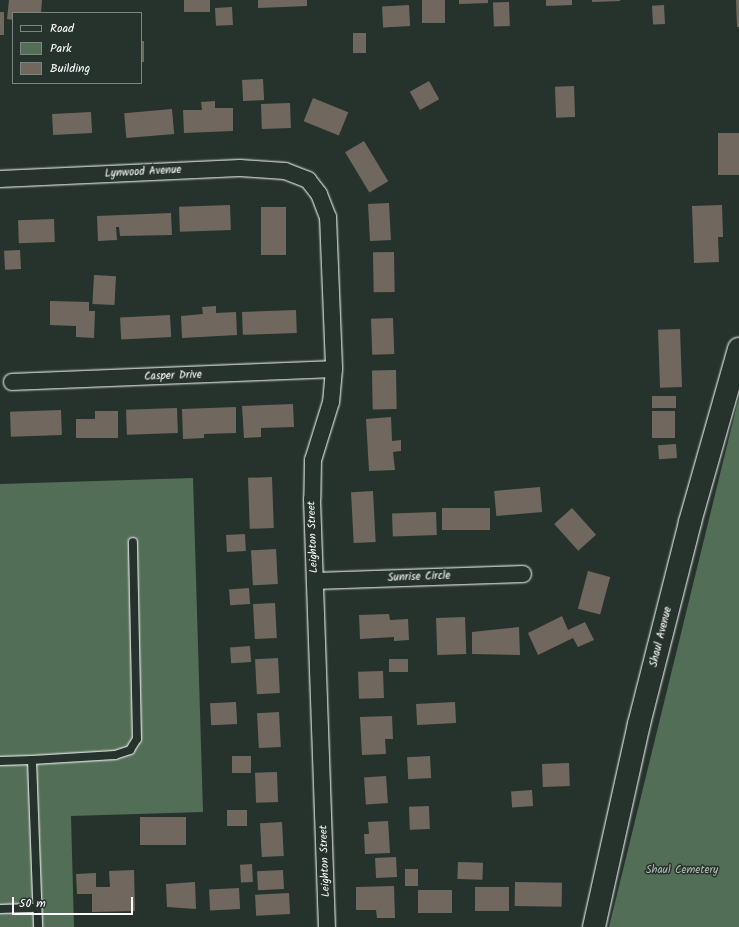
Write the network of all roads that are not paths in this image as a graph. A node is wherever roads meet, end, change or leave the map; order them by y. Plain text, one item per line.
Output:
1 (285, 171) joint
2 (0, 179) edge
3 (739, 349) edge
4 (334, 369) junction
5 (735, 377) edge
6 (12, 382) dead end
7 (133, 542) dead end
8 (523, 574) dead end
9 (315, 581) junction
10 (32, 760) junction
11 (0, 761) edge
12 (37, 908) junction
13 (0, 909) edge
14 (38, 927) edge
15 (327, 927) edge
16 (594, 927) edge

1 - 2 street, Lynwood Avenue
1 - 4 street, Leighton Street
3 - 5 main road, Shaul Avenue
4 - 6 street, Casper Drive
4 - 9 street, Leighton Street
5 - 16 main road, Shaul Avenue
7 - 10 lane
8 - 9 street, Sunrise Circle
9 - 15 street, Leighton Street
10 - 11 lane
10 - 12 lane
12 - 13 lane
12 - 14 lane

